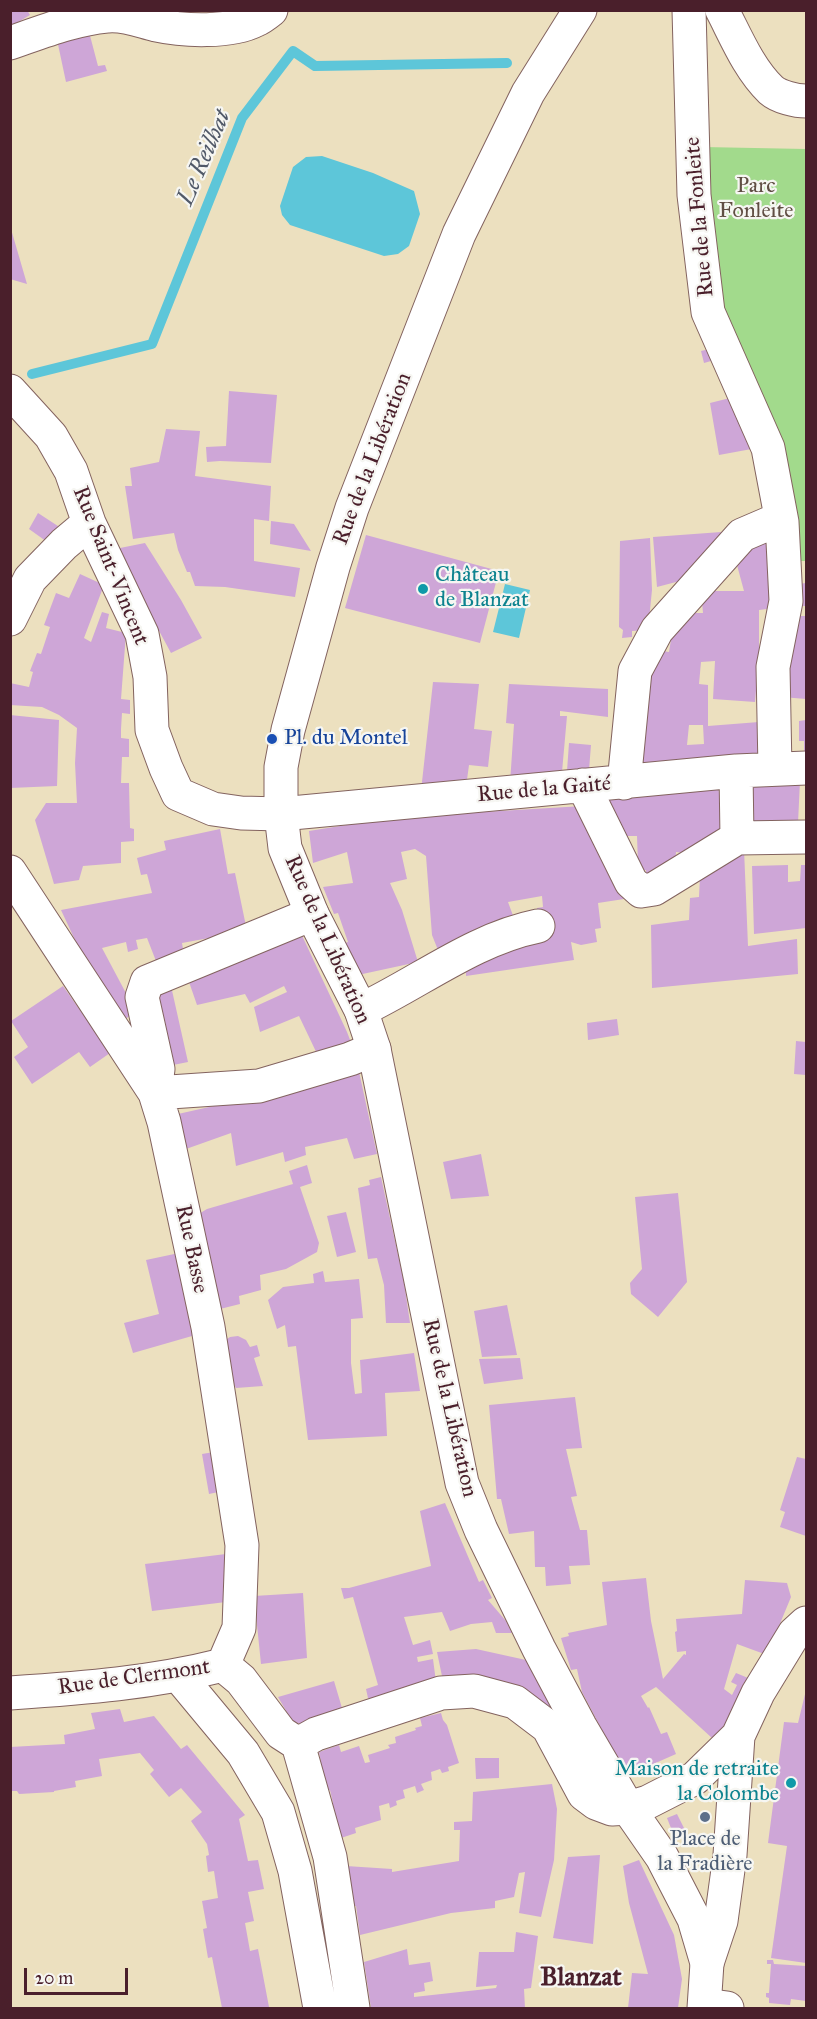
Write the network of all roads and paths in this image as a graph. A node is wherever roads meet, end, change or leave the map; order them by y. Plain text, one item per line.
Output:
1 (271, 10) edge
2 (580, 10) edge
3 (688, 10) edge
4 (722, 10) edge
5 (10, 43) edge
6 (807, 101) edge
7 (10, 391) edge
8 (782, 522) junction
9 (89, 523) junction
10 (10, 619) edge
11 (791, 768) edge
12 (736, 771) junction
13 (624, 783) junction
14 (583, 785) junction
15 (281, 814) junction
16 (807, 837) edge
17 (737, 838) junction
18 (10, 872) edge
19 (312, 914) junction
20 (538, 926) dead end
21 (361, 1010) junction
22 (374, 1049) junction
23 (155, 1093) junction
24 (807, 1623) edge
25 (223, 1665) junction
26 (179, 1676) junction
27 (10, 1693) edge
28 (738, 1736) junction
29 (298, 1744) junction
30 (628, 1809) junction
31 (706, 1963) junction
32 (712, 2007) edge
33 (320, 2008) edge
34 (353, 2008) edge

1 - 5 street
2 - 15 street, Rue de la Libération
3 - 8 street, Rue de la Fonleite
4 - 6 street
7 - 9 street, Rue Saint-Vincent
8 - 11 street, Rue de la Fonleite
8 - 13 street
9 - 10 street
9 - 15 street, Rue Saint-Vincent
11 - 12 street, Rue de la Gaité
12 - 13 street, Rue de la Gaité
12 - 17 street
13 - 14 street, Rue de la Gaité
14 - 15 street, Rue de la Gaité
14 - 17 street
15 - 19 street, Rue de la Libération
16 - 17 street
18 - 23 street, Rue Basse
19 - 21 street, Rue de la Libération
19 - 23 street
20 - 21 street
21 - 22 street, Rue de la Libération
22 - 23 street
22 - 30 street, Rue de la Libération
23 - 25 street, Rue Basse
24 - 28 street
25 - 26 street, Rue de Clermont
25 - 29 street, Rue de Clermont
26 - 27 street, Rue de Clermont
26 - 33 street
28 - 30 street
28 - 31 street
29 - 30 street
29 - 34 street
30 - 31 street
31 - 32 street

